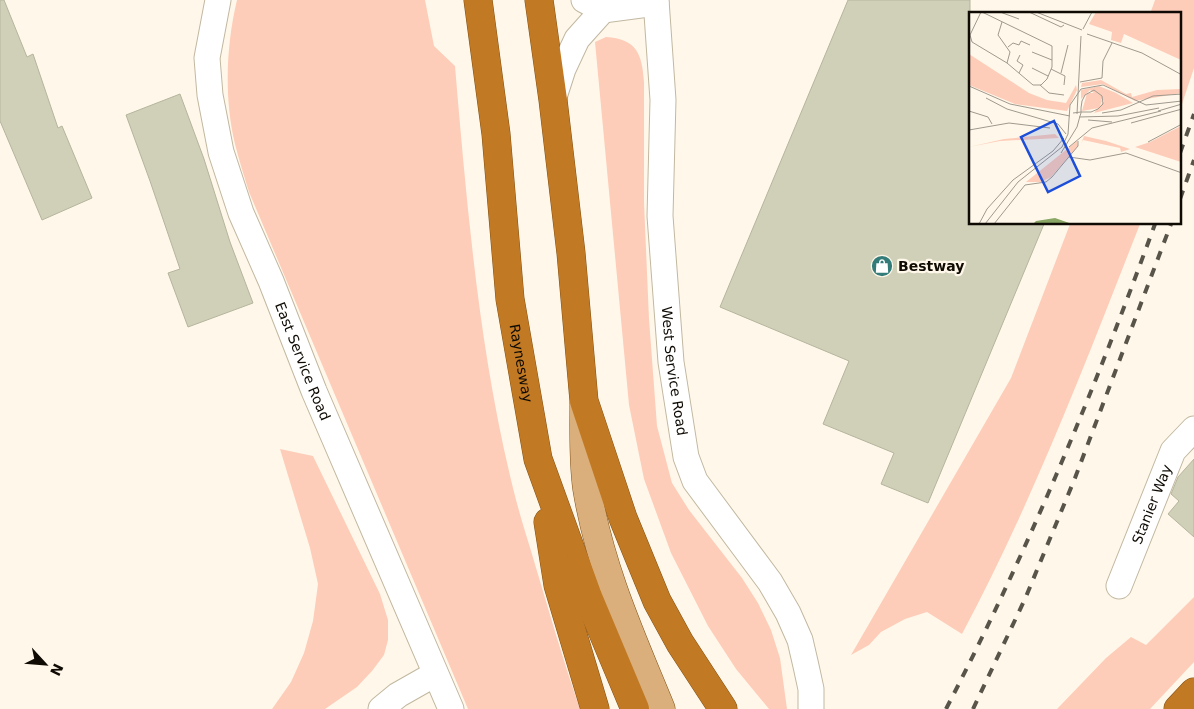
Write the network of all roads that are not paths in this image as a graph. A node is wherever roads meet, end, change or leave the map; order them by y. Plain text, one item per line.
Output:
1 (218, 0) edge
2 (478, 0) edge
3 (539, 0) edge
4 (656, 1) edge
5 (593, 5) edge
6 (553, 100) junction
7 (584, 401) junction
8 (1194, 429) edge
9 (538, 459) junction
10 (1119, 586) dead end
11 (435, 674) junction
12 (1194, 692) edge
13 (381, 709) edge
14 (451, 709) edge
15 (595, 709) edge
16 (635, 709) edge
17 (661, 709) edge
18 (723, 709) edge
19 (811, 709) edge
20 (1178, 709) edge

1 - 11 street, East Service Road
2 - 9 highway, Raynesway
3 - 6 highway
4 - 5 street
4 - 19 street, West Service Road
5 - 6 street
6 - 7 highway
7 - 17 main road
7 - 18 highway
8 - 10 street, Stanier Way
9 - 15 highway
9 - 16 highway, Raynesway
11 - 13 street
11 - 14 street, East Service Road
12 - 20 highway

